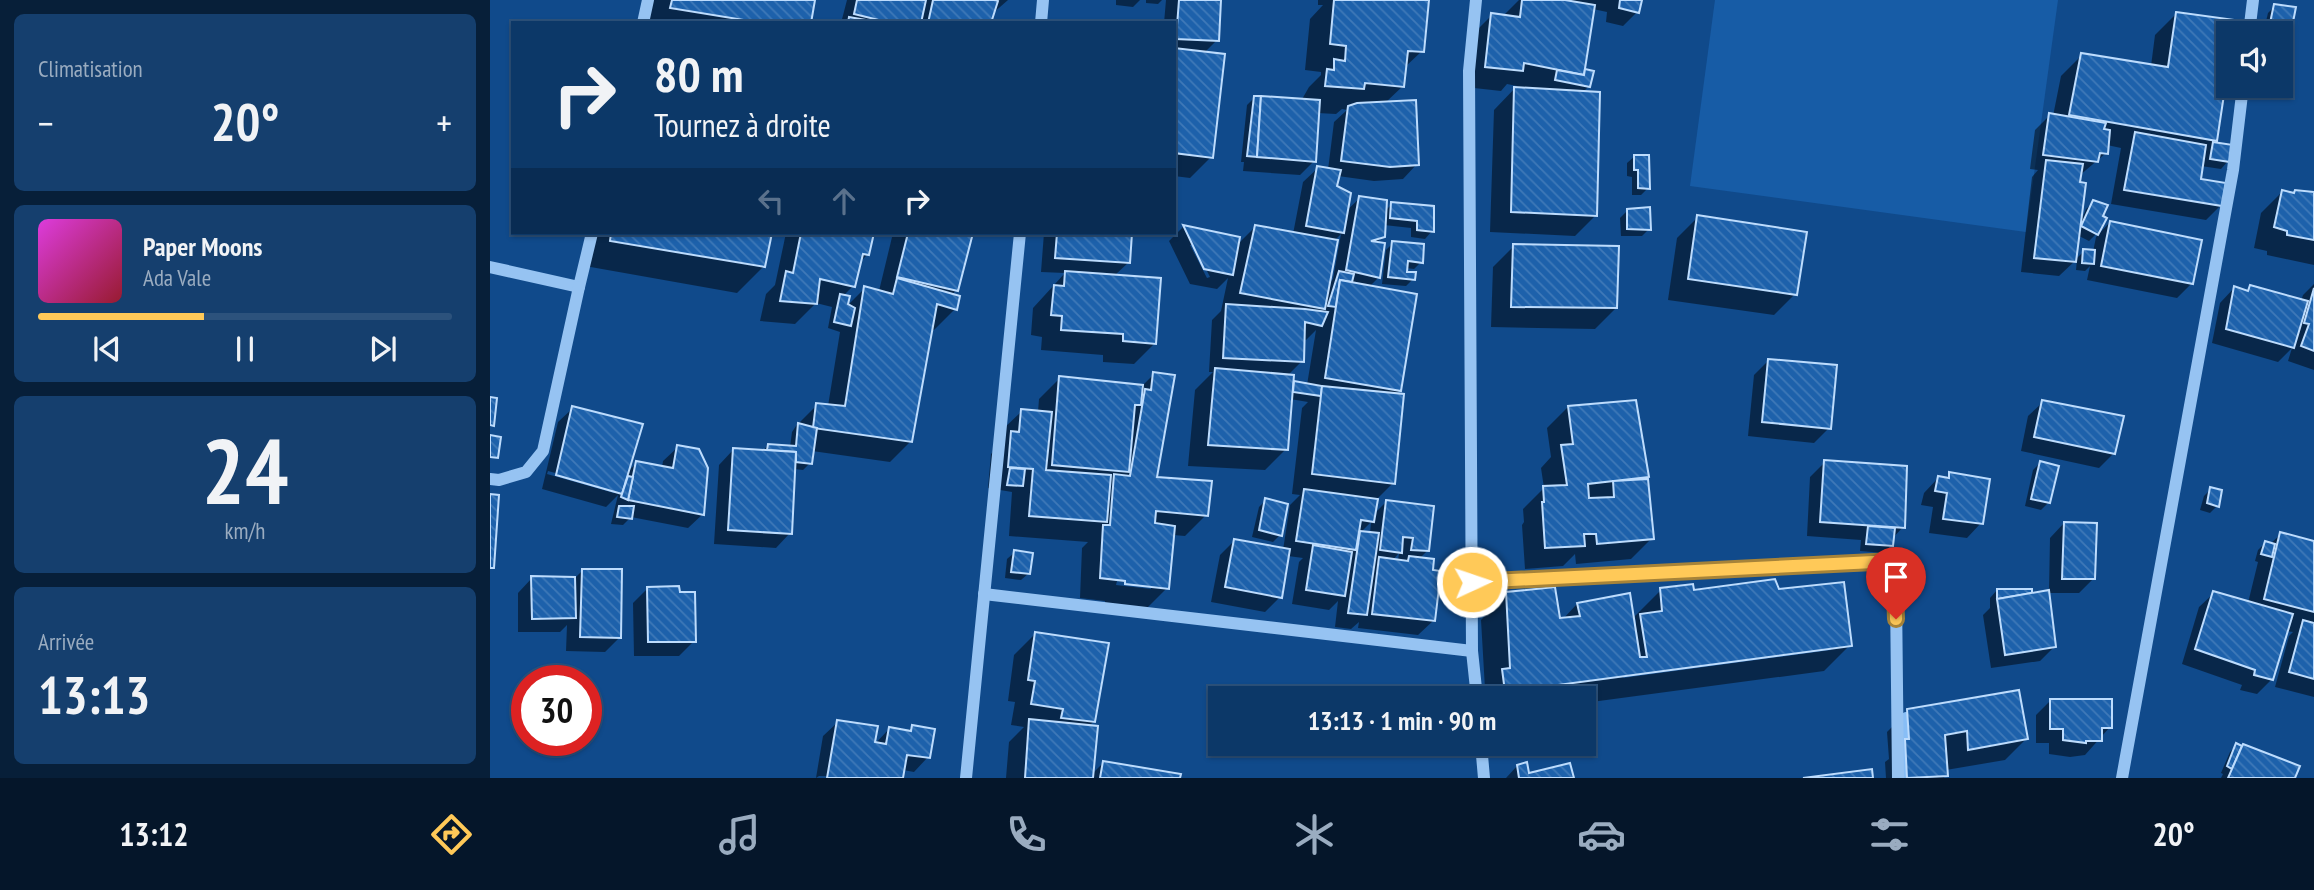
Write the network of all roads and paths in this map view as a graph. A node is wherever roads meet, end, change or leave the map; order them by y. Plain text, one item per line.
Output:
1 (648, 0) edge
2 (1043, 0) edge
3 (1476, 0) edge
4 (2253, 0) edge
5 (643, 21) edge
6 (1041, 21) edge
7 (2250, 21) edge
8 (2242, 98) edge
9 (592, 235) edge
10 (1020, 235) edge
11 (490, 267) edge
12 (579, 287) junction
13 (490, 479) edge
14 (1472, 582) junction
15 (984, 594) junction
16 (1472, 650) junction
17 (1476, 686) edge
18 (1482, 756) edge
19 (966, 778) edge
20 (1484, 778) edge
21 (1898, 778) edge
22 (2122, 778) edge

1 - 5 street
2 - 6 street
3 - 14 street
4 - 7 street
8 - 22 street
9 - 12 street
10 - 15 street
11 - 12 street
12 - 13 street
14 - 16 street
14 - 21 street
15 - 16 street
15 - 19 street
16 - 17 street
18 - 20 street

